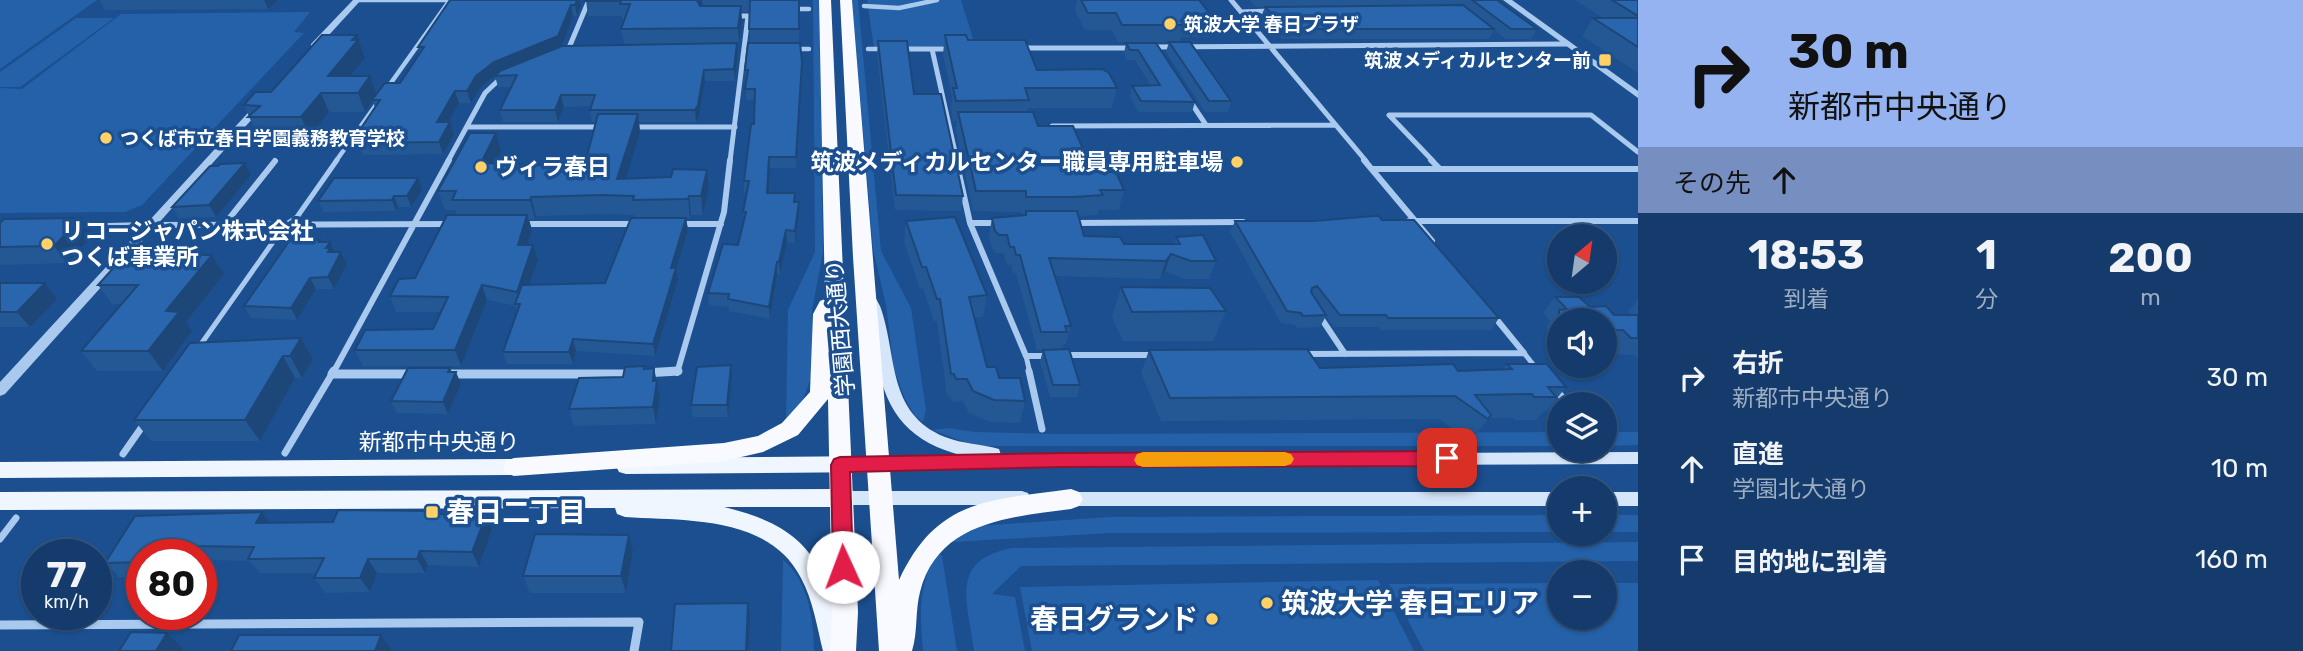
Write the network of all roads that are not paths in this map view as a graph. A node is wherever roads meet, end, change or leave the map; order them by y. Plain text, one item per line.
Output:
1 (357, 0) edge
2 (449, 0) edge
3 (575, 0) edge
4 (589, 0) edge
5 (601, 0) edge
6 (825, 0) edge
7 (937, 0) edge
8 (1231, 0) edge
9 (1507, 0) edge
10 (855, 3) edge
11 (780, 9) edge
12 (809, 9) dead end
13 (1279, 11) edge
14 (1241, 12) junction
15 (725, 16) edge
16 (1494, 36) edge
17 (1568, 44) junction
18 (1505, 45) junction
19 (1270, 46) junction
20 (1156, 47) junction
21 (1015, 48) edge
22 (730, 49) edge
23 (744, 49) junction
24 (757, 49) edge
25 (783, 49) edge
26 (808, 49) dead end
27 (867, 49) dead end
28 (889, 49) joint
29 (932, 49) junction
30 (960, 49) edge
31 (568, 50) junction
32 (582, 50) edge
33 (556, 54) edge
34 (303, 58) edge
35 (1163, 58) edge
36 (509, 74) edge
37 (1184, 92) edge
38 (1638, 95) edge
39 (266, 99) edge
40 (1206, 125) junction
41 (1335, 125) junction
42 (950, 126) junction
43 (961, 126) edge
44 (1043, 126) edge
45 (467, 127) junction
46 (614, 127) edge
47 (627, 127) edge
48 (735, 127) junction
49 (1638, 152) edge
50 (275, 161) dead end
51 (1373, 169) junction
52 (1440, 169) junction
53 (1638, 169) edge
54 (1404, 221) edge
55 (1416, 221) junction
56 (1638, 221) edge
57 (1253, 222) edge
58 (970, 223) junction
59 (1004, 223) edge
60 (1059, 223) edge
61 (414, 224) junction
62 (454, 224) edge
63 (508, 224) edge
64 (641, 224) edge
65 (668, 224) edge
66 (721, 224) junction
67 (149, 225) junction
68 (224, 225) junction
69 (252, 225) junction
70 (285, 225) junction
71 (53, 226) edge
72 (240, 240) dead end
73 (1442, 253) edge
74 (834, 288) junction
75 (864, 290) junction
76 (1311, 303) edge
77 (1491, 312) edge
78 (1524, 353) junction
79 (1290, 354) edge
80 (1345, 354) junction
81 (1165, 355) edge
82 (193, 356) edge
83 (1026, 356) junction
84 (332, 374) junction
85 (425, 374) edge
86 (439, 374) edge
87 (1541, 374) edge
88 (14, 376) junction
89 (0, 377) edge
90 (1550, 384) edge
91 (0, 391) edge
92 (1557, 392) edge
93 (147, 421) edge
94 (1042, 429) dead end
95 (285, 453) dead end
96 (124, 454) dead end
97 (1638, 457) edge
98 (1064, 460) junction
99 (878, 464) junction
100 (840, 465) junction
101 (514, 467) junction
102 (0, 470) edge
103 (881, 497) junction
104 (503, 498) junction
105 (842, 498) junction
106 (1071, 499) junction
107 (1547, 499) edge
108 (1617, 499) edge
109 (1638, 499) edge
110 (0, 501) edge
111 (16, 518) dead end
112 (0, 539) edge
113 (0, 625) edge
114 (634, 651) edge
115 (835, 651) edge
116 (843, 651) edge
117 (892, 651) edge
118 (900, 651) edge

1 - 2 street
1 - 34 street
2 - 70 street
3 - 4 street
4 - 5 street
4 - 31 street
6 - 74 highway, 学園西大通り
7 - 10 street
8 - 14 street
9 - 17 street
10 - 75 highway, 学園西大通り
11 - 12 street
13 - 14 street
14 - 19 street
15 - 23 street
16 - 18 street
17 - 18 street
17 - 38 street
18 - 19 street
19 - 20 street
19 - 41 street
20 - 21 street
20 - 35 street
22 - 23 street
23 - 24 street
23 - 48 street
25 - 26 street
27 - 28 street
28 - 29 street
29 - 30 street
29 - 42 street
31 - 32 street
31 - 33 street
36 - 45 street
37 - 40 street
39 - 67 street
40 - 41 street
40 - 44 street
41 - 51 street
42 - 43 street
42 - 58 street
45 - 46 street
45 - 61 street
47 - 48 street
48 - 66 street
49 - 52 street
50 - 68 street
51 - 52 street
51 - 55 street
52 - 53 street
54 - 55 street
55 - 56 street
55 - 73 street
57 - 60 street
58 - 59 street
58 - 83 street
61 - 62 street
61 - 70 street
61 - 84 street
63 - 64 street
65 - 66 street
66 - 86 street
67 - 68 street
67 - 71 street
67 - 88 street
68 - 69 street
69 - 70 street
69 - 72 lane
70 - 82 street
74 - 100 highway, 学園西大通り
74 - 101 highway
75 - 98 main road
75 - 99 highway, 学園西大通り
76 - 80 street
77 - 78 street
78 - 80 street
78 - 87 street
79 - 80 street
81 - 83 street
83 - 94 street
84 - 85 street
84 - 95 street
88 - 89 street
88 - 91 street
90 - 92 street
93 - 96 street
97 - 98 main road
98 - 99 main road
99 - 100 main road, 新都市中央通り
99 - 103 highway, 学園西大通り
100 - 101 main road, 新都市中央通り
100 - 105 highway, 学園西大通り
101 - 102 main road, 新都市中央通り
103 - 105 main road
103 - 106 main road
103 - 117 highway, 学園西大通り
104 - 105 main road
104 - 110 main road
104 - 115 main road
105 - 116 highway, 学園西大通り
106 - 107 main road
106 - 118 highway
108 - 109 main road
111 - 112 street
113 - 114 street

